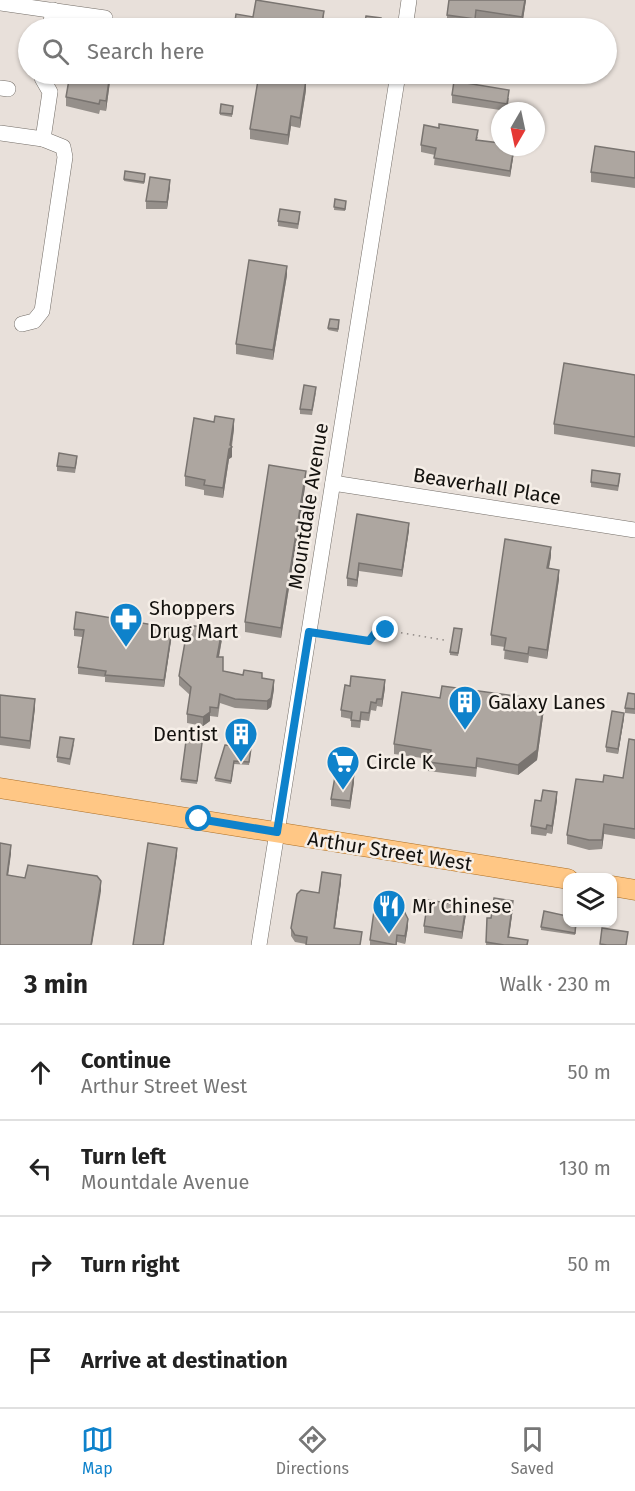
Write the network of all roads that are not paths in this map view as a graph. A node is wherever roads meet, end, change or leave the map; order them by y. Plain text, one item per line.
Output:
1 (408, 0) edge
2 (0, 2) edge
3 (53, 10) junction
4 (52, 18) edge
5 (105, 18) dead end
6 (406, 18) edge
7 (46, 84) edge
8 (396, 84) edge
9 (0, 133) edge
10 (43, 139) junction
11 (22, 324) dead end
12 (333, 483) junction
13 (635, 530) edge
14 (0, 788) edge
15 (277, 832) junction
16 (563, 878) edge
17 (617, 887) edge
18 (635, 890) edge
19 (259, 945) edge

1 - 6 street
2 - 3 street
3 - 4 street
3 - 5 street
7 - 10 street
8 - 12 street, Mountdale Avenue
9 - 10 street
10 - 11 street
12 - 13 street, Beaverhall Place
12 - 15 street, Mountdale Avenue
14 - 15 main road, Arthur Street West
15 - 16 main road, Arthur Street West
15 - 19 street, Mountdale Avenue
17 - 18 main road

